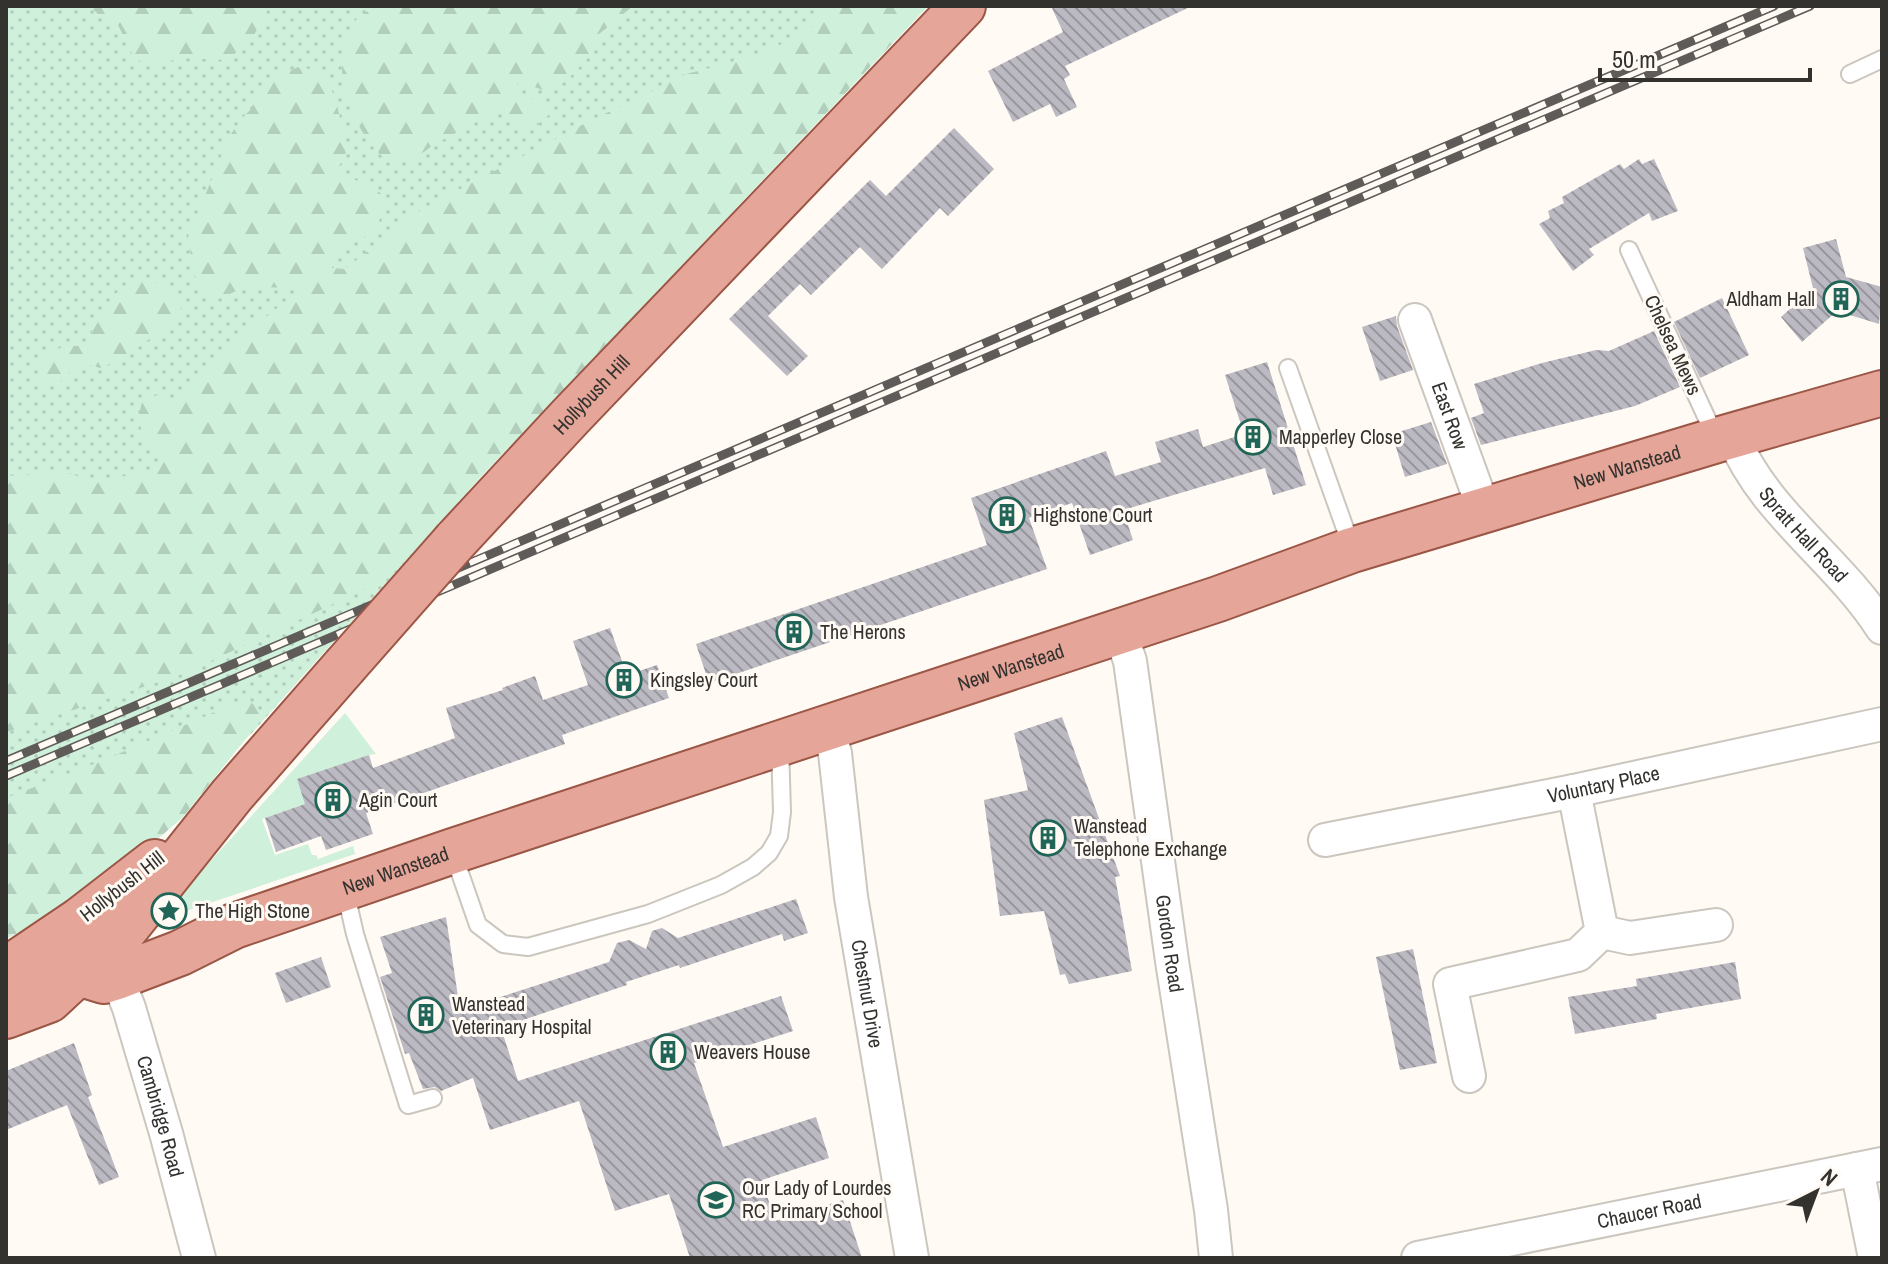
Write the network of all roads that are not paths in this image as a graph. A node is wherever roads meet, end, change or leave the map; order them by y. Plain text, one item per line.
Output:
1 (963, 6) edge
2 (1882, 59) edge
3 (1850, 74) dead end
4 (1629, 250) dead end
5 (1415, 320) dead end
6 (1288, 368) dead end
7 (1882, 393) edge
8 (1725, 438) junction
9 (1484, 510) junction
10 (1352, 550) junction
11 (1882, 628) edge
12 (1120, 632) junction
13 (1882, 724) edge
14 (828, 729) junction
15 (780, 744) junction
16 (1574, 791) junction
17 (232, 795) junction
18 (1325, 840) dead end
19 (453, 851) junction
20 (344, 890) junction
21 (1716, 925) dead end
22 (1602, 932) junction
23 (102, 966) junction
24 (6, 970) edge
25 (6, 980) edge
26 (6, 1016) edge
27 (1469, 1076) dead end
28 (433, 1098) dead end
29 (1869, 1166) edge
30 (1550, 1245) edge
31 (199, 1258) edge
32 (912, 1258) edge
33 (1216, 1258) edge
34 (1418, 1258) edge
35 (1875, 1258) edge

1 - 17 main road, Hollybush Hill, bridge
2 - 3 lane
4 - 8 lane, Chelsea Mews
5 - 9 street, East Row
6 - 10 lane
7 - 8 main road, New Wanstead
8 - 9 main road, New Wanstead
8 - 11 street, Spratt Hall Road
9 - 10 main road, New Wanstead
10 - 12 main road, New Wanstead
12 - 14 main road, New Wanstead
12 - 33 street, Gordon Road
13 - 16 street, Voluntary Place
14 - 15 main road, New Wanstead
14 - 32 street, Chestnut Drive
15 - 19 main road, New Wanstead
15 - 19 lane
16 - 18 street, Voluntary Place
16 - 22 street
17 - 23 main road, Hollybush Hill
17 - 24 main road, Hollybush Hill
19 - 20 main road, New Wanstead
20 - 23 main road, New Wanstead
20 - 28 lane
21 - 22 street
22 - 27 street
23 - 25 main road
23 - 26 main road, Hollybush Hill
23 - 31 street, Cambridge Road
29 - 30 street, Chaucer Road
29 - 35 street
30 - 34 street, Chaucer Road

